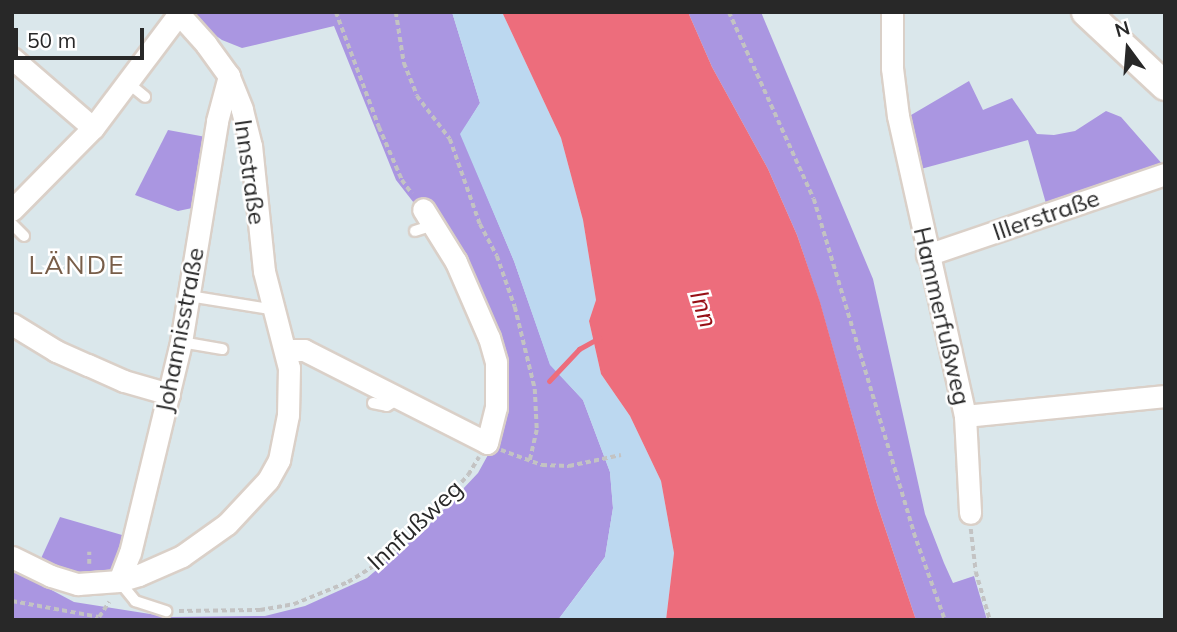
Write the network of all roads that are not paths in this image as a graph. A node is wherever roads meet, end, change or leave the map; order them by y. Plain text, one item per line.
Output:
1 (892, 12) edge
2 (1086, 12) edge
3 (179, 13) edge
4 (12, 58) edge
5 (229, 76) junction
6 (128, 83) junction
7 (1165, 86) edge
8 (145, 97) dead end
9 (93, 128) junction
10 (1165, 174) edge
11 (12, 210) edge
12 (424, 221) road end
13 (12, 224) edge
14 (24, 236) dead end
15 (927, 255) junction
16 (189, 296) junction
17 (275, 310) junction
18 (12, 324) edge
19 (181, 342) junction
20 (222, 349) dead end
21 (286, 350) junction
22 (169, 394) junction
23 (1165, 396) edge
24 (398, 399) junction
25 (373, 403) dead end
26 (965, 416) junction
27 (970, 513) road end
28 (12, 557) edge
29 (119, 581) junction
30 (166, 611) road end

1 - 15 street, Hammerfußweg
2 - 7 main road
3 - 5 street, Innstraße
3 - 6 street
4 - 9 street
5 - 16 street, Johannisstraße
5 - 17 street, Innstraße
6 - 8 lane
6 - 9 street
9 - 11 street
10 - 15 street, Illerstraße
12 - 24 street
13 - 14 lane
15 - 26 street, Hammerfußweg
16 - 17 lane
16 - 19 street, Johannisstraße
17 - 21 street, Innstraße
18 - 22 street
19 - 20 lane
19 - 22 street, Johannisstraße
21 - 24 street
21 - 29 street, Innstraße
22 - 29 street, Johannisstraße
23 - 26 street
24 - 25 lane
26 - 27 street, Hammerfußweg
28 - 29 street, Innstraße
29 - 30 lane

